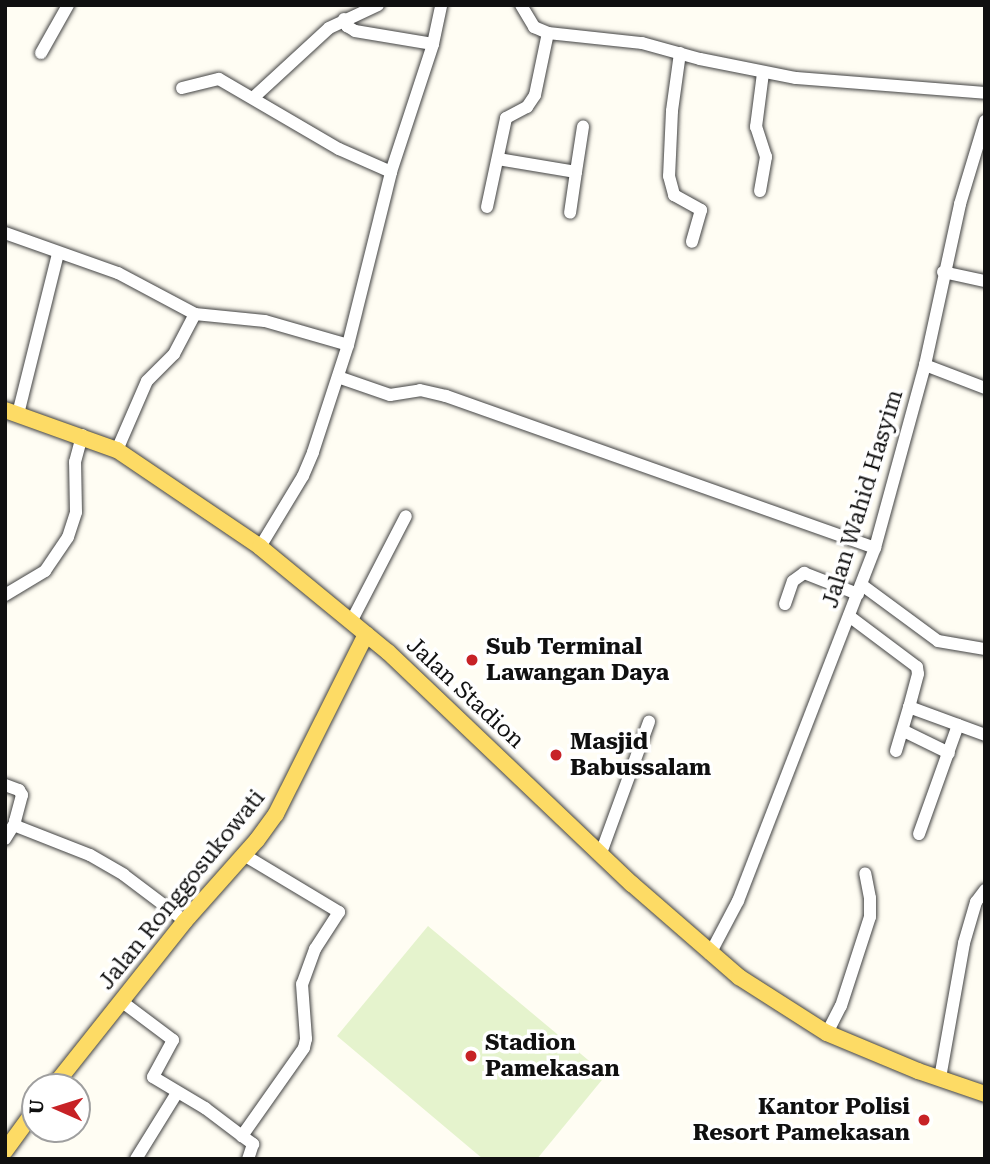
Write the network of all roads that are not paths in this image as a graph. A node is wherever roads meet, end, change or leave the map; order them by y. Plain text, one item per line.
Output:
1 (68, 5) edge
2 (378, 5) edge
3 (441, 5) edge
4 (521, 5) edge
5 (345, 19) junction
6 (548, 33) junction
7 (433, 44) junction
8 (41, 53) dead end
9 (680, 53) junction
10 (763, 73) junction
11 (182, 88) dead end
12 (985, 93) edge
13 (253, 99) junction
14 (985, 121) edge
15 (583, 127) dead end
16 (498, 159) junction
17 (391, 172) junction
18 (576, 172) junction
19 (760, 191) dead end
20 (487, 207) dead end
21 (570, 213) dead end
22 (5, 233) edge
23 (692, 242) dead end
24 (58, 254) junction
25 (943, 272) junction
26 (985, 281) edge
27 (195, 314) junction
28 (348, 345) junction
29 (925, 365) junction
30 (338, 377) junction
31 (985, 388) edge
32 (12, 412) edge
33 (82, 435) junction
34 (117, 450) junction
35 (406, 516) dead end
36 (260, 547) junction
37 (874, 548) junction
38 (860, 589) junction
39 (5, 595) edge
40 (785, 604) dead end
41 (849, 616) junction
42 (351, 622) junction
43 (366, 634) junction
44 (985, 649) edge
45 (909, 707) junction
46 (649, 722) dead end
47 (958, 725) junction
48 (904, 732) junction
49 (985, 735) edge
50 (896, 751) dead end
51 (949, 752) junction
52 (5, 785) edge
53 (15, 823) junction
54 (919, 834) dead end
55 (5, 839) edge
56 (601, 853) junction
57 (244, 855) junction
58 (865, 873) dead end
59 (985, 890) edge
60 (185, 920) junction
61 (710, 954) junction
62 (121, 1001) junction
63 (827, 1033) junction
64 (64, 1073) edge
65 (940, 1078) junction
66 (177, 1093) junction
67 (985, 1094) edge
68 (21, 1129) edge
69 (242, 1136) junction
70 (5, 1151) edge
71 (136, 1159) edge
72 (248, 1159) edge

1 - 8 street
2 - 5 street
3 - 7 street
4 - 6 street
5 - 7 street
5 - 13 street
6 - 9 street
6 - 16 street
7 - 17 street
9 - 10 street
9 - 23 street
10 - 12 street
10 - 19 street
11 - 13 street
13 - 17 street
14 - 25 street, Jalan Wahid Hasyim
15 - 18 street
16 - 18 street
16 - 20 street
17 - 28 street
18 - 21 street
22 - 24 street
24 - 27 street
24 - 32 street
25 - 26 street
25 - 29 street, Jalan Wahid Hasyim
27 - 28 street
27 - 34 street
28 - 30 street
29 - 31 street
29 - 37 street, Jalan Wahid Hasyim
30 - 36 street
30 - 37 street
32 - 33 main road, Jalan Stadion
33 - 34 main road, Jalan Stadion
33 - 39 street
34 - 36 main road, Jalan Stadion
35 - 42 street
36 - 42 main road, Jalan Stadion
37 - 38 street, Jalan Wahid Hasyim
38 - 40 street
38 - 41 street, Jalan Wahid Hasyim
38 - 44 street
41 - 45 street
41 - 61 street, Jalan Wahid Hasyim
42 - 43 main road, Jalan Stadion
43 - 56 main road, Jalan Stadion
43 - 57 main road, Jalan Ronggosukowati
45 - 47 street
45 - 48 street
46 - 56 street
47 - 49 street
47 - 51 street
48 - 50 street
48 - 51 street
51 - 54 street
52 - 53 street
53 - 55 street
53 - 60 street
56 - 61 main road, Jalan Stadion
57 - 60 main road, Jalan Ronggosukowati
57 - 69 street
58 - 63 street
59 - 65 street
60 - 62 main road, Jalan Ronggosukowati
61 - 63 main road, Jalan Stadion
62 - 64 main road, Jalan Ronggosukowati
62 - 66 street
63 - 65 main road, Jalan Stadion
65 - 67 main road, Jalan Stadion
66 - 69 street
66 - 71 street
68 - 70 main road
69 - 72 street

